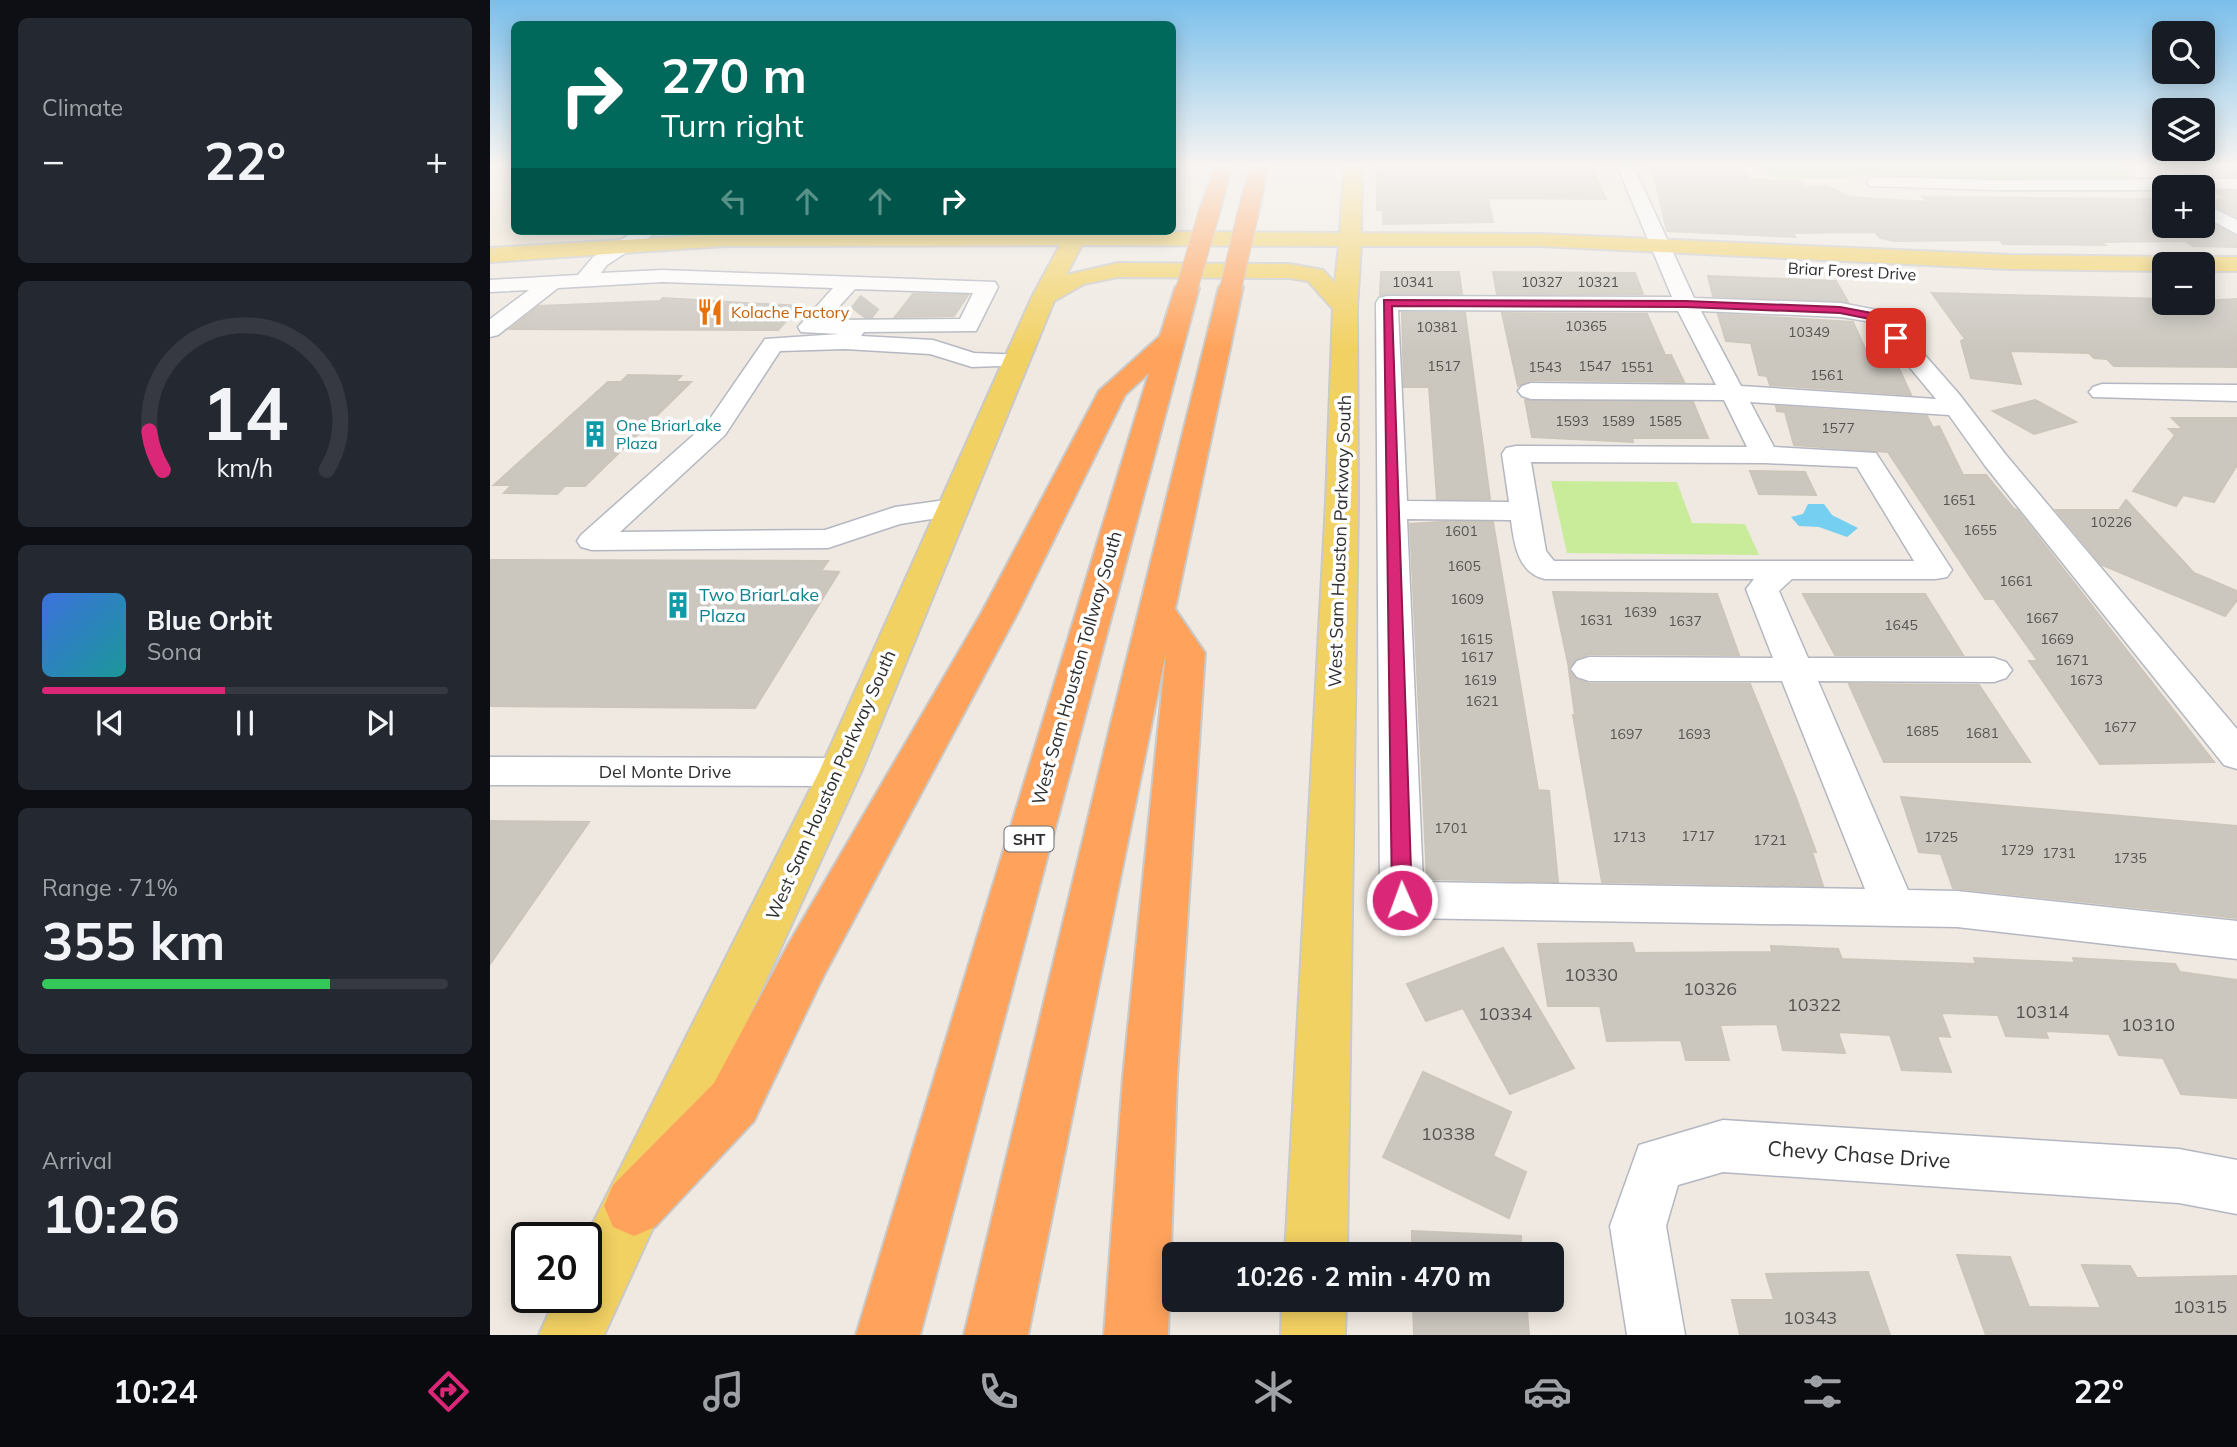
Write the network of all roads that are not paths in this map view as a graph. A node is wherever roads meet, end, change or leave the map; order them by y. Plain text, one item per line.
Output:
1 (1205, 225) edge
2 (1245, 225) edge
3 (1316, 225) edge
4 (1351, 225) edge
5 (1652, 225) edge
6 (1176, 226) edge
7 (642, 235) edge
8 (818, 235) edge
9 (836, 235) edge
10 (956, 235) edge
11 (1072, 242) edge
12 (626, 245) junction
13 (1349, 250) junction
14 (1663, 253) junction
15 (490, 255) edge
16 (822, 258) junction
17 (600, 261) junction
18 (2215, 264) edge
19 (2237, 264) edge
20 (2152, 265) edge
21 (490, 269) edge
22 (2017, 271) junction
23 (799, 279) junction
24 (2152, 280) edge
25 (584, 281) junction
26 (2215, 281) edge
27 (2237, 281) edge
28 (490, 286) edge
29 (545, 289) junction
30 (843, 290) junction
31 (1044, 297) junction
32 (1686, 304) junction
33 (1345, 308) junction
34 (873, 313) junction
35 (490, 330) edge
36 (1169, 342) junction
37 (1017, 360) junction
38 (1531, 391) dead end
39 (2102, 392) dead end
40 (1732, 393) junction
41 (2237, 393) edge
42 (1956, 408) junction
43 (1765, 455) junction
44 (953, 509) junction
45 (1391, 510) junction
46 (1525, 511) junction
47 (1784, 570) junction
48 (1157, 608) junction
49 (1795, 667) junction
50 (1589, 669) dead end
51 (1994, 670) dead end
52 (2237, 755) edge
53 (490, 771) edge
54 (840, 772) junction
55 (1893, 906) junction
56 (2237, 940) edge
57 (2237, 1186) edge
58 (634, 1206) junction
59 (1315, 1242) edge
60 (1314, 1312) edge
61 (571, 1335) edge
62 (888, 1335) edge
63 (996, 1335) edge
64 (1136, 1335) edge
65 (1313, 1335) edge
66 (1656, 1335) edge

1 - 36 highway, West Sam Houston Tollway South / SHT, bridge
2 - 48 highway, bridge
3 - 6 main road
4 - 13 main road, West Sam Houston Parkway South
5 - 14 street
7 - 12 street
8 - 12 main road, Briar Forest Drive
9 - 16 main road
10 - 11 main road, Briar Forest Drive
11 - 13 main road, Briar Forest Drive
11 - 16 main road, Briar Forest Drive
11 - 31 main road, West Sam Houston Parkway South
12 - 15 main road, Briar Forest Drive
12 - 17 street
13 - 14 main road, Briar Forest Drive
13 - 33 main road, West Sam Houston Parkway South
14 - 22 main road, Briar Forest Drive
14 - 32 street
16 - 17 main road, Briar Forest Drive
16 - 23 street
17 - 21 main road, Briar Forest Drive
17 - 25 street
18 - 19 main road
20 - 22 main road, Briar Forest Drive
22 - 24 main road, Briar Forest Drive
23 - 25 street
23 - 30 street
25 - 29 street
26 - 27 main road
28 - 29 street
29 - 30 street
29 - 35 street
30 - 34 street
30 - 34 street
31 - 33 main road
31 - 37 main road, West Sam Houston Parkway South
32 - 40 street
32 - 42 street
32 - 45 street
33 - 59 main road, West Sam Houston Parkway South
34 - 37 street
34 - 44 street
36 - 58 highway
36 - 62 highway, West Sam Houston Tollway South / SHT
37 - 44 main road, West Sam Houston Parkway South
38 - 40 street
39 - 41 street
40 - 42 street
40 - 43 street
42 - 52 street
43 - 46 street
43 - 47 street
44 - 54 main road, West Sam Houston Parkway South
45 - 46 street
45 - 55 street
46 - 47 street
47 - 49 street
48 - 63 highway
48 - 64 highway
49 - 50 street
49 - 51 street
49 - 55 street
53 - 54 street, Del Monte Drive
54 - 58 main road, West Sam Houston Parkway South
55 - 56 street
57 - 66 street, Chevy Chase Drive
58 - 61 main road, West Sam Houston Parkway South
60 - 65 main road

